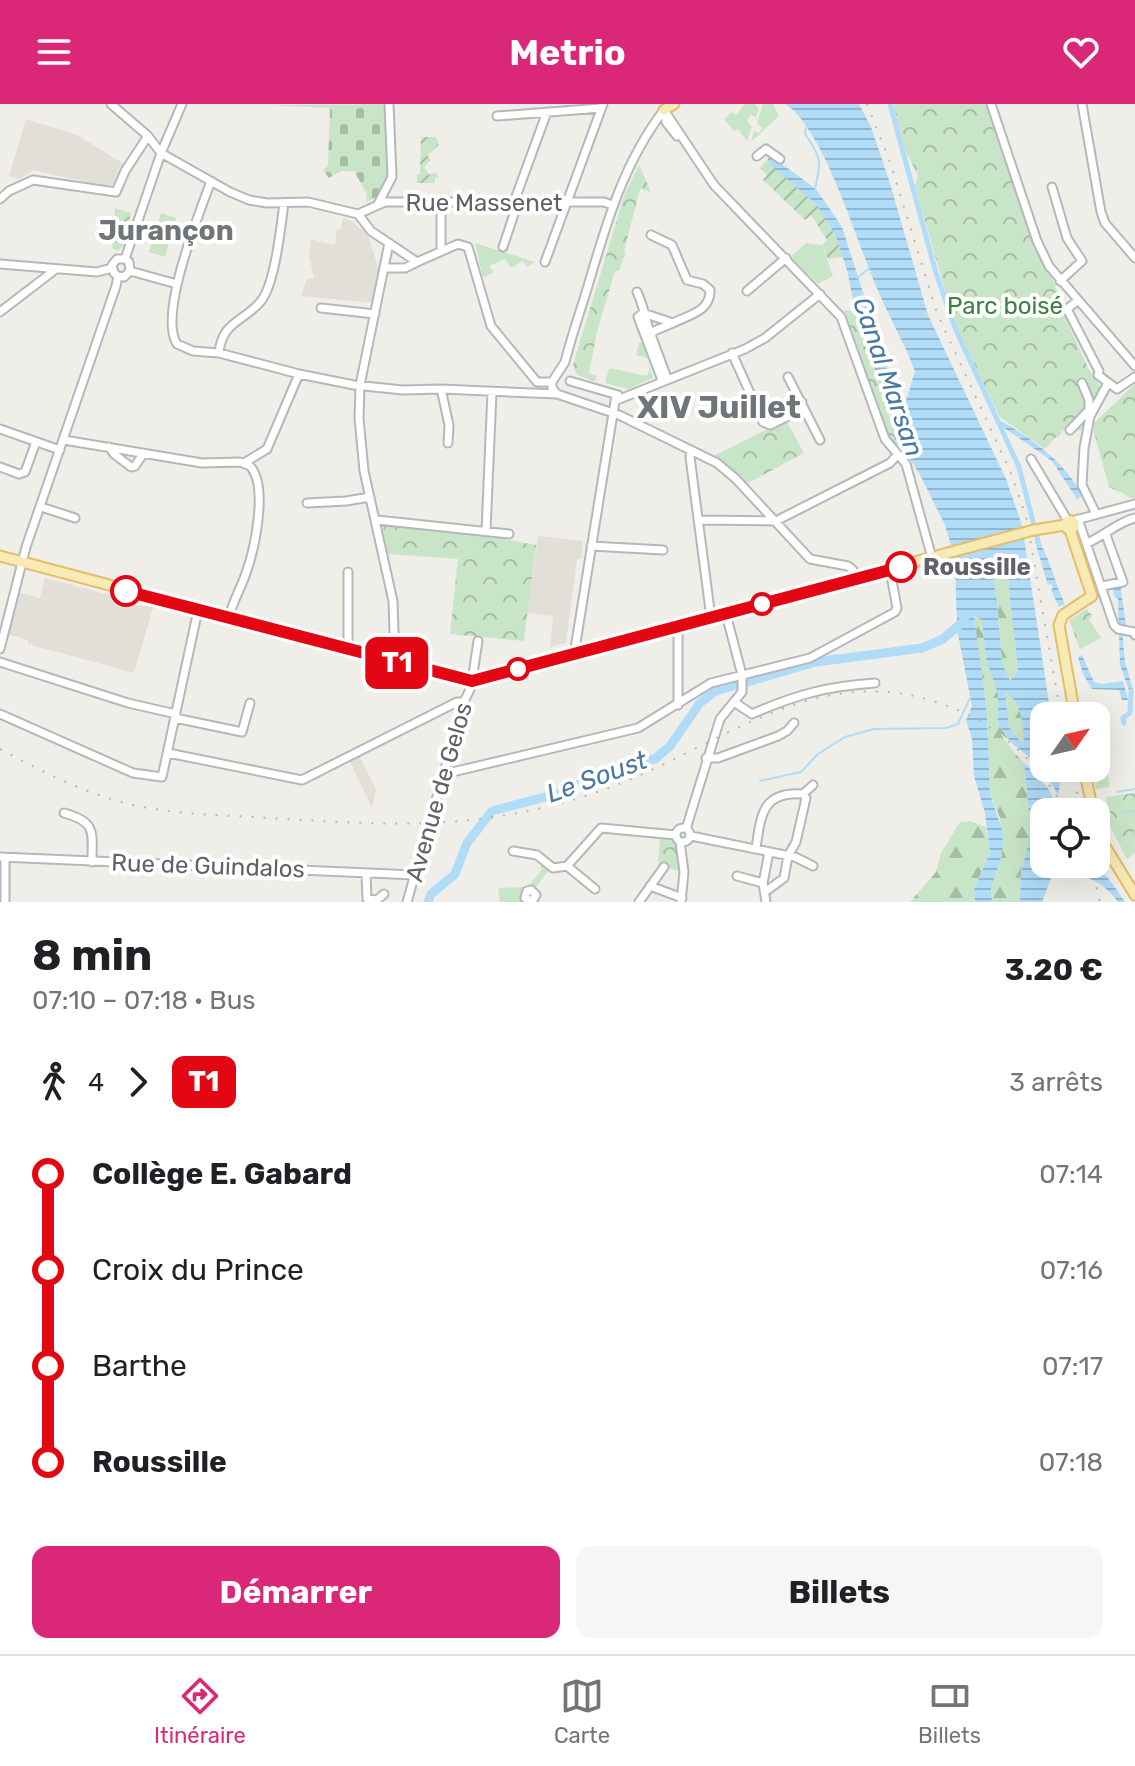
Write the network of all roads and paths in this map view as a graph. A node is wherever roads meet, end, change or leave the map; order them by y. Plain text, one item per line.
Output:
1 (111, 104) edge
2 (182, 104) edge
3 (389, 104) edge
4 (674, 104) edge
5 (991, 104) edge
6 (1082, 104) edge
7 (602, 106) edge
8 (664, 106) edge
9 (547, 112) junction
10 (497, 116) dead end
11 (670, 130) junction
12 (649, 131) junction
13 (148, 136) junction
14 (682, 140) junction
15 (161, 153) junction
16 (757, 156) dead end
17 (780, 159) dead end
18 (211, 181) junction
19 (1052, 187) dead end
20 (0, 199) edge
21 (516, 202) junction
22 (284, 203) junction
23 (441, 203) junction
24 (566, 203) junction
25 (378, 204) junction
26 (612, 205) junction
27 (358, 214) junction
28 (651, 235) dead end
29 (389, 243) junction
30 (503, 247) dead end
31 (441, 250) junction
32 (786, 258) junction
33 (1135, 258) edge
34 (125, 259) junction
35 (417, 262) junction
36 (545, 262) dead end
37 (0, 264) edge
38 (112, 268) junction
39 (384, 268) junction
40 (56, 269) junction
41 (130, 271) junction
42 (118, 276) junction
43 (1060, 281) junction
44 (177, 284) junction
45 (747, 291) dead end
46 (637, 292) dead end
47 (820, 294) junction
48 (1077, 301) junction
49 (321, 308) dead end
50 (0, 312) edge
51 (643, 313) junction
52 (375, 314) junction
53 (673, 323) junction
54 (651, 335) junction
55 (219, 353) junction
56 (732, 353) junction
57 (1135, 366) edge
58 (299, 374) junction
59 (788, 377) dead end
60 (1135, 377) edge
61 (561, 378) junction
62 (664, 379) junction
63 (1082, 383) dead end
64 (1108, 383) junction
65 (360, 385) junction
66 (441, 389) junction
67 (492, 392) junction
68 (561, 394) junction
69 (619, 396) junction
70 (803, 405) junction
71 (612, 412) junction
72 (0, 429) edge
73 (1070, 430) dead end
74 (64, 440) junction
75 (820, 440) dead end
76 (36, 442) junction
77 (448, 443) dead end
78 (109, 447) junction
79 (60, 450) junction
80 (691, 450) junction
81 (143, 454) junction
82 (897, 455) junction
83 (1031, 459) dead end
84 (244, 463) junction
85 (0, 467) edge
86 (370, 497) junction
87 (307, 503) dead end
88 (1135, 504) edge
89 (41, 507) junction
90 (1096, 514) junction
91 (75, 518) dead end
92 (1135, 518) edge
93 (377, 520) junction
94 (698, 520) junction
95 (776, 521) junction
96 (1071, 523) junction
97 (486, 531) junction
98 (509, 534) dead end
99 (1104, 536) junction
100 (1087, 543) junction
101 (591, 546) junction
102 (663, 550) dead end
103 (0, 556) edge
104 (932, 558) junction
105 (23, 562) junction
106 (890, 570) junction
107 (348, 572) dead end
108 (856, 578) junction
109 (1102, 586) junction
110 (198, 610) junction
111 (726, 614) junction
112 (229, 618) junction
113 (711, 618) junction
114 (678, 626) junction
115 (1135, 635) edge
116 (478, 641) dead end
117 (0, 649) edge
118 (348, 650) junction
119 (574, 655) junction
120 (0, 662) edge
121 (395, 662) junction
122 (742, 677) junction
123 (460, 679) junction
124 (472, 681) junction
125 (875, 683) dead end
126 (464, 702) junction
127 (734, 702) junction
128 (1072, 702) edge
129 (250, 703) dead end
130 (678, 705) junction
131 (0, 714) edge
132 (176, 716) junction
133 (794, 723) dead end
134 (168, 753) junction
135 (706, 758) junction
136 (444, 774) junction
137 (813, 785) dead end
138 (803, 794) junction
139 (64, 813) dead end
140 (688, 832) junction
141 (678, 838) junction
142 (756, 848) junction
143 (513, 851) dead end
144 (769, 852) junction
145 (1110, 854) edge
146 (788, 856) junction
147 (2, 857) edge
148 (92, 862) junction
149 (567, 866) junction
150 (813, 866) dead end
151 (664, 867) dead end
152 (366, 873) junction
153 (415, 875) junction
154 (737, 876) dead end
155 (650, 886) junction
156 (764, 888) junction
157 (595, 889) dead end
158 (384, 894) dead end
159 (1135, 895) edge
160 (681, 900) edge
161 (5, 902) edge
162 (407, 902) edge
163 (639, 902) edge
164 (766, 902) edge

1 - 13 street
2 - 15 street
3 - 25 street
4 - 8 main road
5 - 43 street
6 - 33 street
7 - 9 street
7 - 24 street
8 - 11 street
8 - 12 street
8 - 14 street
9 - 10 street
9 - 21 street
11 - 12 street
11 - 14 street
12 - 26 street
13 - 15 street
13 - 20 street
14 - 32 street
15 - 18 street
15 - 34 street
16 - 17 street
18 - 22 street
18 - 44 street
19 - 43 street
21 - 23 street, Rue Massenet
21 - 24 street, Rue Massenet
21 - 30 street
22 - 27 street
22 - 55 street
23 - 25 street, Rue Massenet
23 - 31 street
24 - 26 street, Rue Massenet
24 - 36 street
25 - 27 street, Rue Massenet
26 - 61 street
27 - 29 street
28 - 53 street
29 - 35 street
29 - 39 street
31 - 35 street
31 - 61 street
32 - 45 street
32 - 47 street
34 - 38 street
34 - 41 street
35 - 39 street
37 - 40 street
38 - 40 street
38 - 42 street
39 - 52 street
40 - 50 street
41 - 42 street
41 - 44 street
42 - 74 street
43 - 48 street
44 - 55 street
46 - 51 street
47 - 56 street
47 - 82 street
48 - 57 street
48 - 64 street
49 - 52 street
51 - 53 street
51 - 54 street
51 - 62 street
52 - 65 street
53 - 54 street
54 - 62 street
55 - 58 street
56 - 62 street
56 - 70 street
58 - 65 street
58 - 84 street
59 - 70 street
60 - 64 street
61 - 68 street
61 - 68 street
61 - 69 street
62 - 69 street
63 - 73 street
64 - 90 street
65 - 66 street
65 - 86 street
66 - 67 street
66 - 77 street
67 - 68 street
67 - 97 street
68 - 71 street
69 - 71 street
70 - 75 street
71 - 80 street
71 - 101 street
72 - 76 street
74 - 78 street
74 - 79 street
76 - 79 street
76 - 85 street
78 - 81 street
78 - 81 street
79 - 89 street
80 - 94 street
80 - 95 street
81 - 84 street
82 - 95 street
82 - 104 street
83 - 96 street
84 - 112 street
86 - 87 street
86 - 93 street
88 - 90 street
89 - 91 street
89 - 105 street
90 - 96 street
92 - 99 street
93 - 97 street
93 - 121 street
94 - 95 street
94 - 113 street
95 - 108 street
96 - 100 street
96 - 104 main road, bridge
96 - 128 main road
97 - 98 street
99 - 100 street
99 - 109 street
100 - 109 street
101 - 102 street
101 - 119 street
103 - 105 main road
104 - 106 main road
105 - 110 main road
105 - 117 street
106 - 108 main road
106 - 122 street
107 - 118 street
108 - 111 main road
109 - 115 street
110 - 112 main road
110 - 132 street
111 - 113 main road
111 - 122 street
112 - 118 main road
113 - 114 main road
114 - 119 main road
114 - 130 street
116 - 124 street, Avenue de Gelos
118 - 121 main road
119 - 124 main road
120 - 132 street
121 - 123 main road
122 - 127 street
122 - 130 street
123 - 124 main road
123 - 126 street
124 - 126 street, Avenue de Gelos
125 - 127 street
126 - 134 street
126 - 136 street, Avenue de Gelos
127 - 135 street
129 - 132 street
130 - 136 street
131 - 134 street
132 - 134 street
133 - 135 street
135 - 140 street
136 - 153 street, Avenue de Gelos
137 - 138 street
138 - 142 street
138 - 146 street
139 - 148 street
140 - 141 street
140 - 141 street
140 - 142 street
141 - 149 street
141 - 160 street
142 - 144 street
143 - 149 street
144 - 146 street
144 - 156 street
145 - 159 main road
146 - 150 street
146 - 156 street
147 - 148 street, Rue de Guindalos
147 - 161 street
148 - 152 street, Rue de Guindalos
149 - 157 street
151 - 155 street
152 - 153 street, Rue de Guindalos
152 - 158 street
153 - 162 street, Avenue de Gelos
154 - 156 street
155 - 160 street
155 - 163 street
156 - 164 street

